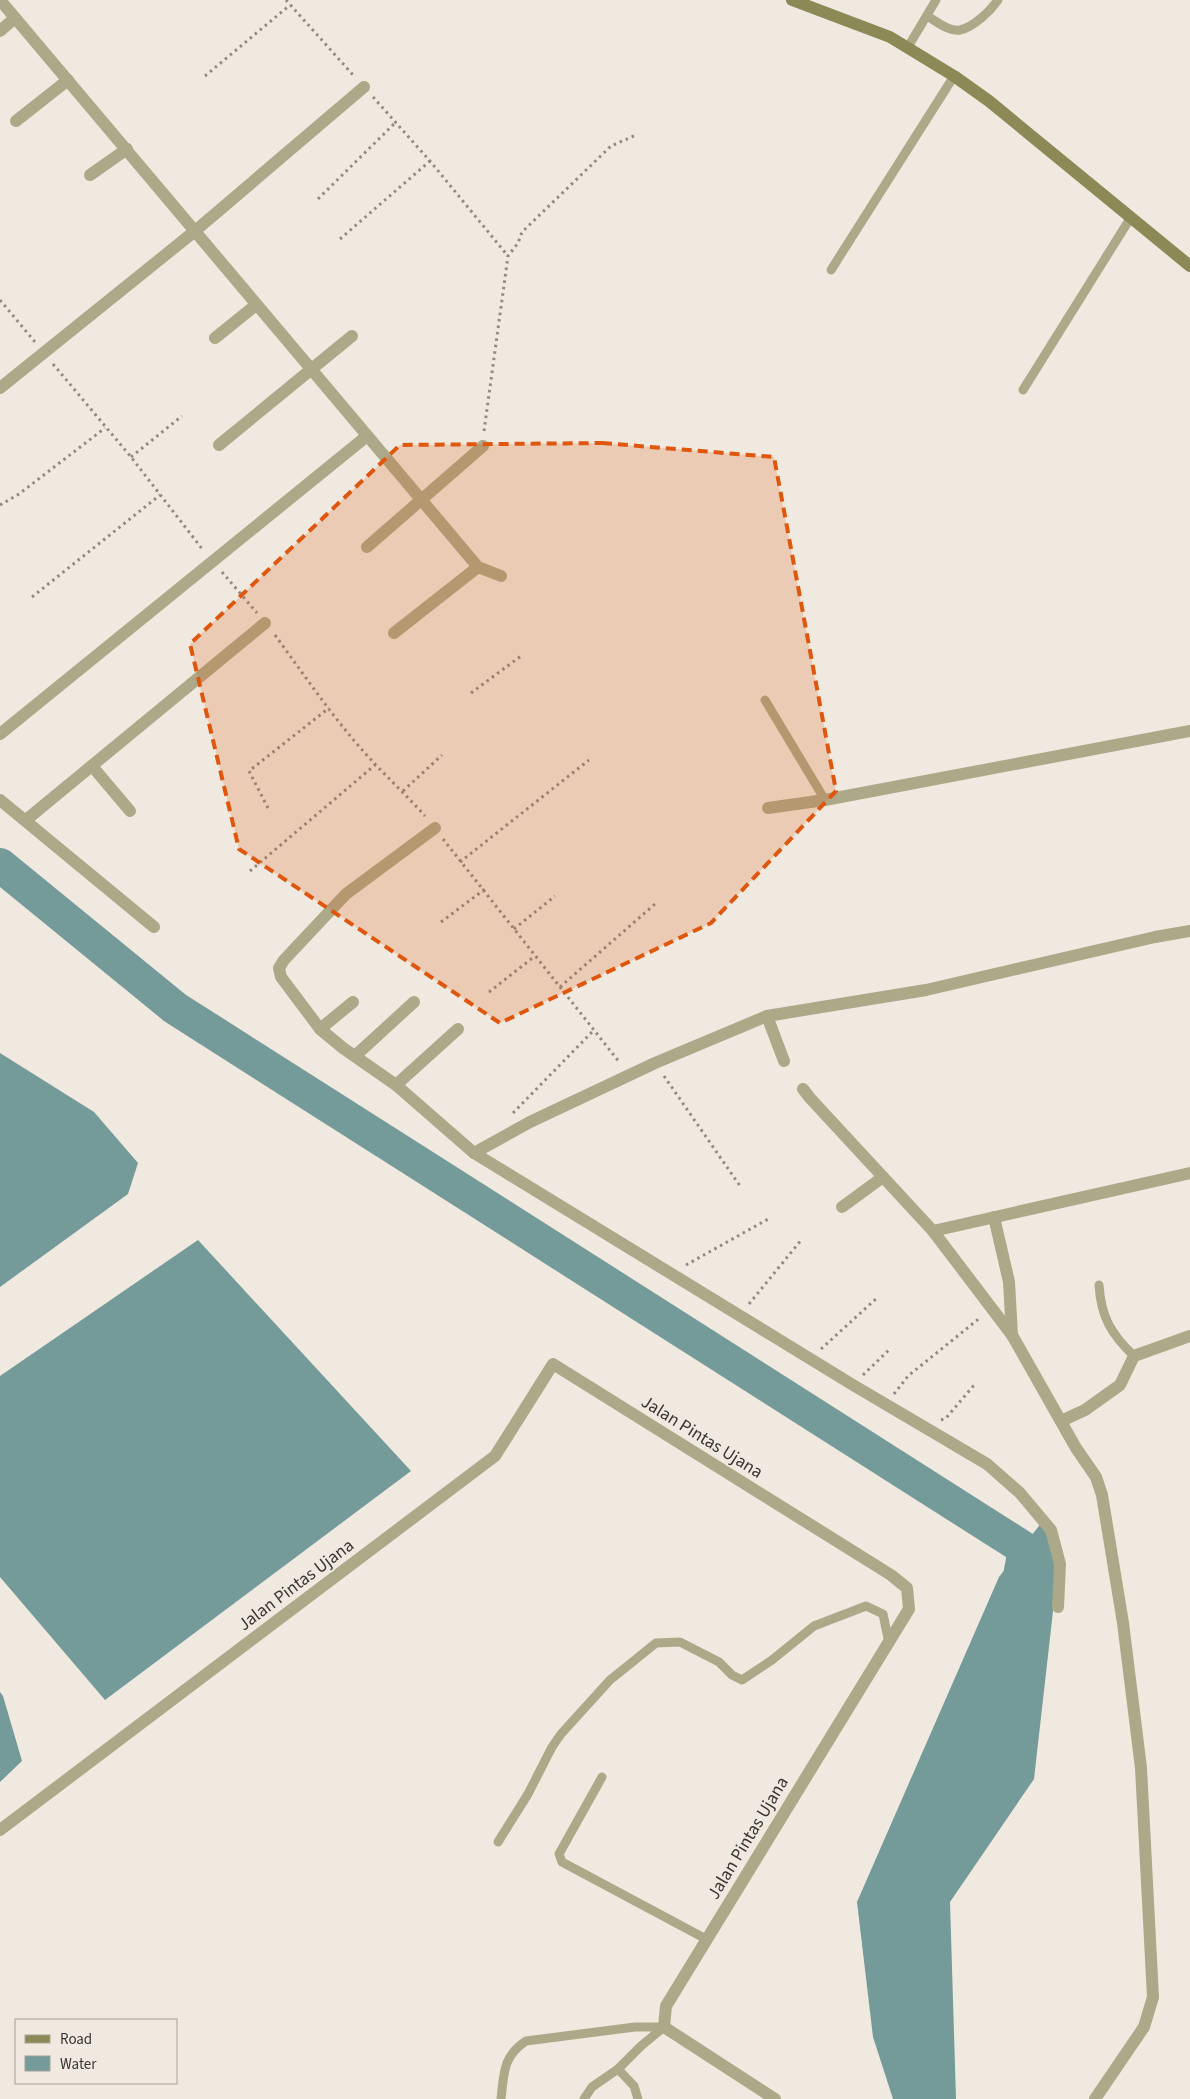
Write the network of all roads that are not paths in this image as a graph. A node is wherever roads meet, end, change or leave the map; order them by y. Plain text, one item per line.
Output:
1 (0, 0) edge
2 (792, 0) edge
3 (936, 0) edge
4 (998, 0) edge
5 (927, 16) junction
6 (15, 18) junction
7 (0, 31) edge
8 (908, 47) junction
9 (954, 76) junction
10 (68, 80) junction
11 (364, 87) road end
12 (16, 122) dead end
13 (126, 149) junction
14 (90, 175) dead end
15 (1131, 217) junction
16 (195, 231) junction
17 (1190, 266) edge
18 (831, 270) dead end
19 (256, 305) junction
20 (352, 336) dead end
21 (215, 338) dead end
22 (311, 368) junction
23 (0, 388) edge
24 (1023, 390) dead end
25 (366, 436) junction
26 (219, 446) dead end
27 (483, 446) road end
28 (423, 500) junction
29 (367, 547) dead end
30 (478, 567) junction
31 (501, 576) dead end
32 (266, 623) road end
33 (394, 633) dead end
34 (765, 700) dead end
35 (1190, 731) edge
36 (0, 734) edge
37 (92, 766) junction
38 (0, 800) edge
39 (825, 800) junction
40 (768, 808) dead end
41 (130, 810) dead end
42 (26, 820) junction
43 (435, 828) road end
44 (154, 927) dead end
45 (1190, 931) edge
46 (353, 1002) dead end
47 (414, 1002) dead end
48 (767, 1016) junction
49 (320, 1029) junction
50 (458, 1029) dead end
51 (355, 1056) junction
52 (784, 1061) dead end
53 (396, 1085) junction
54 (803, 1088) dead end
55 (474, 1152) junction
56 (1188, 1176) edge
57 (883, 1177) junction
58 (842, 1207) dead end
59 (994, 1217) junction
60 (933, 1231) junction
61 (1099, 1285) dead end
62 (1012, 1335) junction
63 (1190, 1336) edge
64 (1134, 1356) junction
65 (1061, 1421) junction
66 (1058, 1607) dead end
67 (889, 1643) junction
68 (602, 1777) dead end
69 (0, 1830) edge
70 (498, 1842) dead end
71 (706, 1939) junction
72 (664, 2028) junction
73 (618, 2069) junction
74 (501, 2099) edge
75 (584, 2099) edge
76 (638, 2099) edge
77 (775, 2099) edge
78 (1095, 2099) edge

1 - 6 street
2 - 8 street
3 - 5 lane
4 - 5 lane
5 - 8 lane
6 - 7 street
6 - 10 street
8 - 9 street
9 - 15 street
9 - 18 lane
10 - 12 street
10 - 13 street
11 - 16 street
13 - 14 street
13 - 16 street
15 - 17 street
15 - 24 lane
16 - 19 street
16 - 23 street
19 - 21 street
19 - 22 street
20 - 22 street
22 - 25 street
22 - 26 street
25 - 28 street
25 - 36 street
27 - 28 street
28 - 29 street
28 - 30 street
30 - 31 street
30 - 33 street
32 - 37 street
34 - 39 lane
35 - 39 street
37 - 41 street
37 - 42 street
38 - 42 street
39 - 40 street
42 - 44 street
43 - 49 street
45 - 48 street
46 - 49 street
47 - 51 street
48 - 52 street
48 - 55 street
49 - 51 street
50 - 53 street
51 - 53 street
53 - 55 street
54 - 57 street
55 - 66 street
56 - 59 street
57 - 58 street
57 - 60 street
59 - 60 street
59 - 62 street
60 - 62 street
61 - 64 lane
62 - 65 street
63 - 64 street
64 - 65 street
65 - 78 street
67 - 69 street, Jalan Pintas Ujana
67 - 70 lane
67 - 71 street, Jalan Pintas Ujana
68 - 71 lane
71 - 72 street, Jalan Pintas Ujana
72 - 73 lane
72 - 74 lane
72 - 77 street
73 - 75 lane
73 - 76 lane

